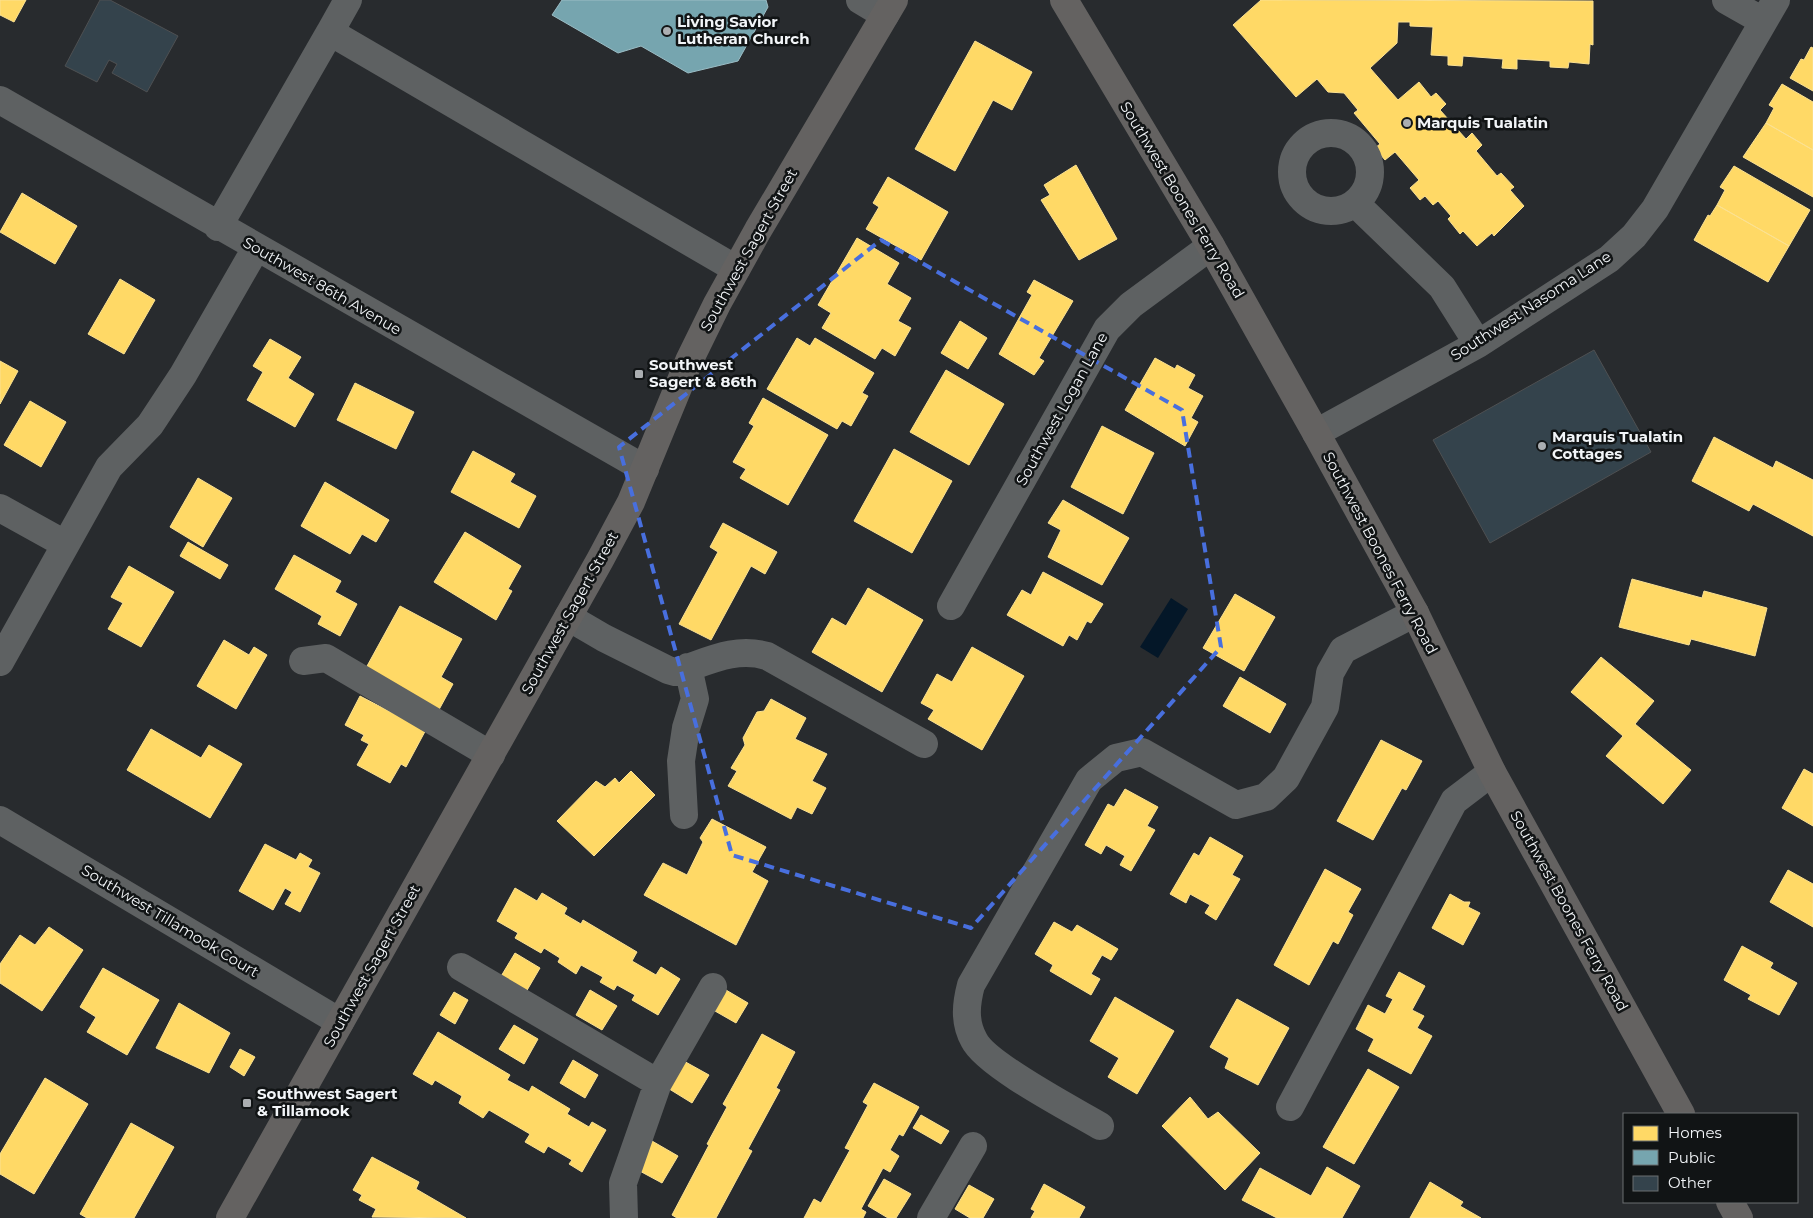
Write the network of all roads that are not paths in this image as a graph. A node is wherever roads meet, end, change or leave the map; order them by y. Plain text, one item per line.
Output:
1 (348, 0) edge
2 (860, 0) edge
3 (1064, 0) edge
4 (1726, 0) edge
5 (890, 7) edge
6 (1770, 11) edge
7 (330, 32) junction
8 (0, 100) edge
9 (1355, 203) dead end
10 (218, 227) junction
11 (1211, 246) junction
12 (256, 248) junction
13 (736, 269) junction
14 (1478, 344) junction
15 (1316, 433) junction
16 (645, 469) junction
17 (0, 508) edge
18 (65, 544) junction
19 (951, 606) dead end
20 (1415, 613) junction
21 (568, 617) junction
22 (303, 661) dead end
23 (0, 662) edge
24 (688, 667) junction
25 (924, 744) dead end
26 (491, 755) junction
27 (1492, 772) junction
28 (684, 814) dead end
29 (0, 820) edge
30 (461, 967) dead end
31 (713, 987) dead end
32 (340, 1022) junction
33 (658, 1083) junction
34 (1290, 1107) dead end
35 (1680, 1113) edge
36 (1100, 1126) dead end
37 (973, 1146) dead end
38 (1731, 1203) edge
39 (230, 1218) edge
40 (624, 1218) edge
41 (931, 1218) edge
42 (1739, 1218) edge

1 - 7 street
2 - 5 street
3 - 11 main road, Southwest Boones Ferry Road
4 - 6 street
5 - 13 main road, Southwest Sagert Street
6 - 14 street, Southwest Nasoma Lane
7 - 10 street
7 - 13 street
8 - 10 street, Southwest 86th Avenue
9 - 14 street
10 - 12 street, Southwest 86th Avenue
11 - 15 main road, Southwest Boones Ferry Road
11 - 19 street, Southwest Logan Lane
12 - 16 street, Southwest 86th Avenue
12 - 18 street
13 - 16 main road, Southwest Sagert Street
14 - 15 street, Southwest Nasoma Lane
15 - 20 main road, Southwest Boones Ferry Road
16 - 21 main road, Southwest Sagert Street
17 - 18 street
18 - 23 street
20 - 27 main road, Southwest Boones Ferry Road
20 - 36 street
21 - 24 street
21 - 26 main road, Southwest Sagert Street
22 - 26 street
24 - 25 street
24 - 28 street
26 - 32 main road, Southwest Sagert Street
27 - 34 street
27 - 35 main road, Southwest Boones Ferry Road
29 - 32 street, Southwest Tillamook Court
30 - 33 street
31 - 33 street
32 - 39 main road, Southwest Sagert Street
33 - 40 street
37 - 41 street
38 - 42 main road

